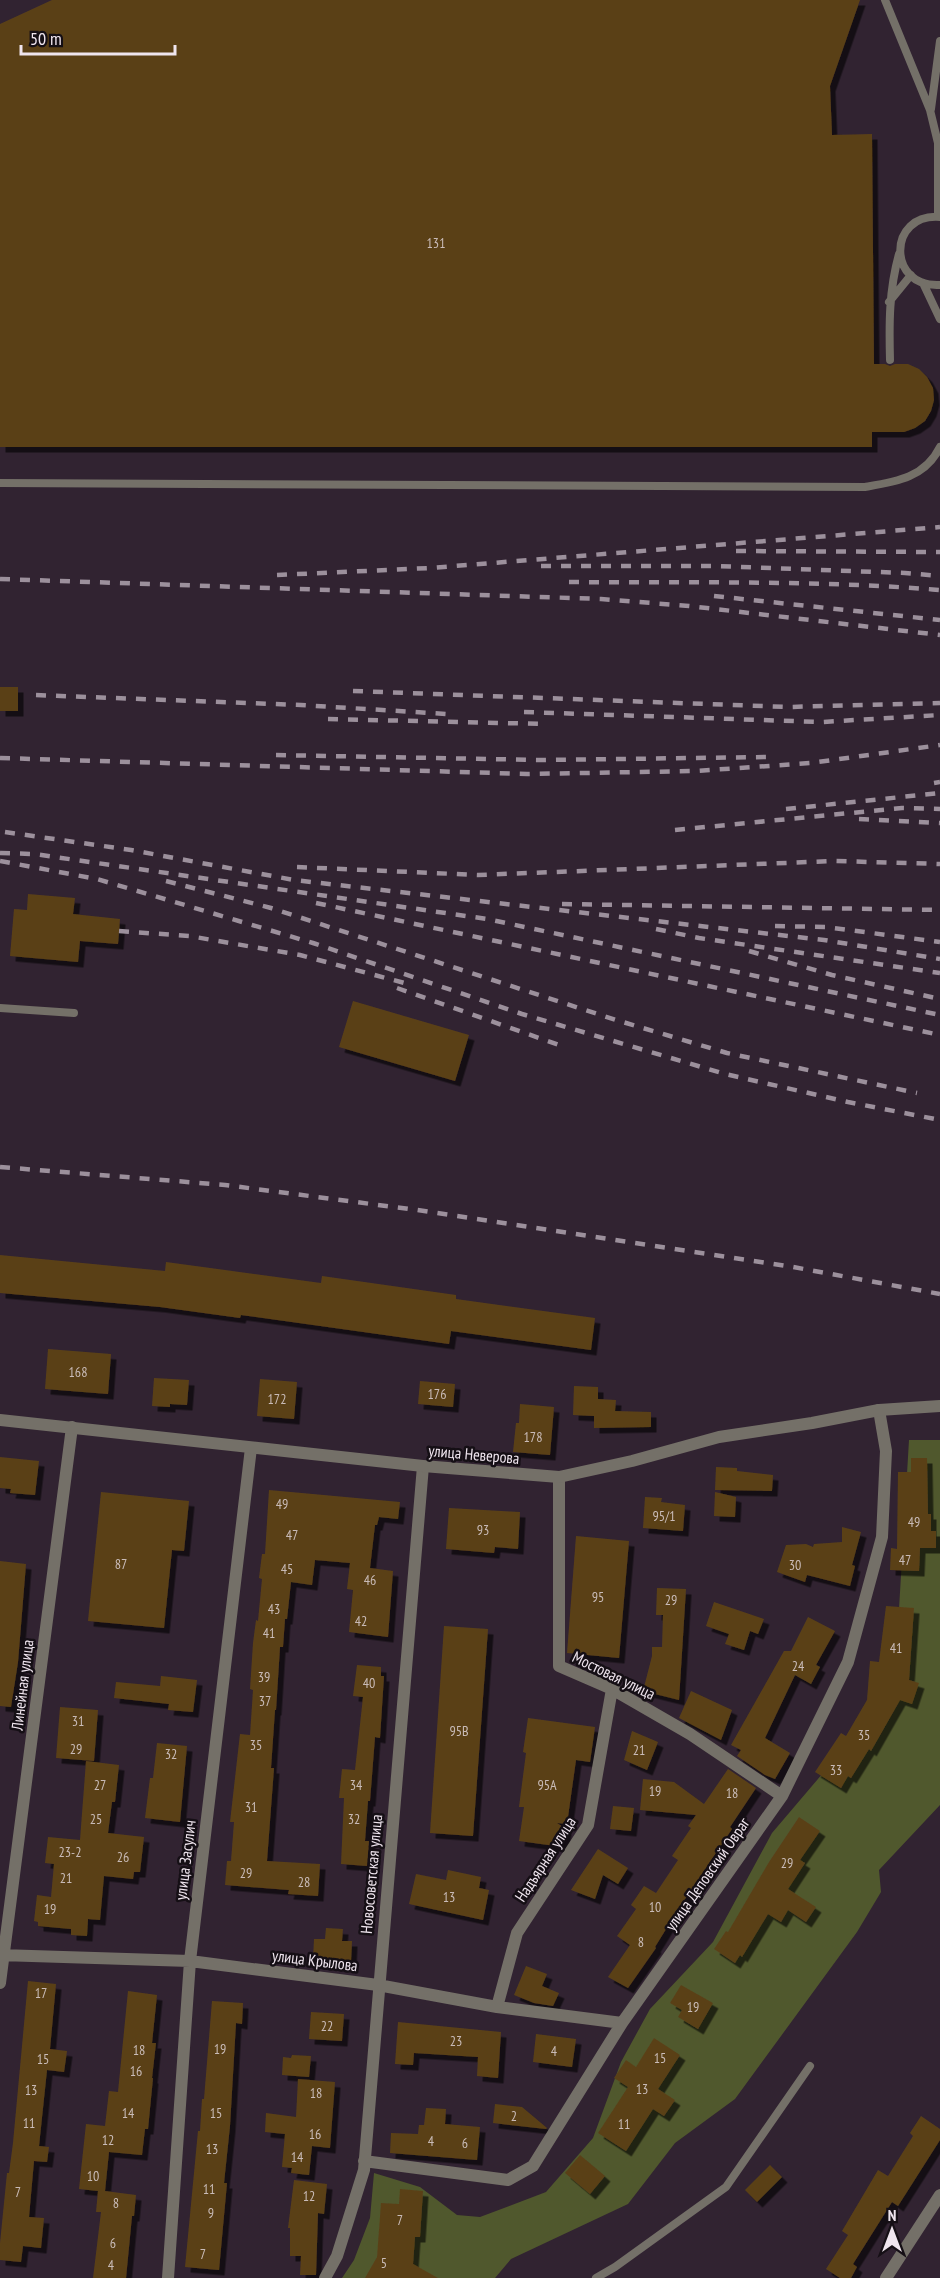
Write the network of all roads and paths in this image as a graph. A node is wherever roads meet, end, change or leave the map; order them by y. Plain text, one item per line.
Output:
1 (885, 0) edge
2 (940, 41) edge
3 (930, 111) junction
4 (939, 216) edge
5 (900, 248) junction
6 (911, 276) junction
7 (923, 283) junction
8 (940, 285) edge
9 (889, 303) junction
10 (940, 320) edge
11 (890, 360) dead end
12 (940, 447) edge
13 (0, 483) edge
14 (0, 1008) edge
15 (74, 1013) dead end
16 (940, 1406) edge
17 (879, 1410) junction
18 (0, 1420) edge
19 (72, 1427) junction
20 (251, 1448) junction
21 (423, 1466) junction
22 (560, 1477) junction
23 (612, 1689) junction
24 (782, 1796) junction
25 (1, 1955) edge
26 (190, 1961) junction
27 (0, 1983) edge
28 (378, 1985) junction
29 (497, 2007) junction
30 (622, 2023) junction
31 (810, 2066) dead end
32 (364, 2161) junction
33 (940, 2194) edge
34 (168, 2278) edge
35 (325, 2278) edge
36 (596, 2278) edge
37 (886, 2278) edge

1 - 3 lane
2 - 3 lane
3 - 4 lane
4 - 5 lane
5 - 6 lane
5 - 9 lane
6 - 7 lane
6 - 9 lane
7 - 8 lane
7 - 10 lane
9 - 11 lane
12 - 13 lane
14 - 15 lane
16 - 17 street, улица Неверова
17 - 22 street, улица Неверова
17 - 24 street, улица Деповский Овраг
18 - 19 street, улица Неверова
19 - 20 street, улица Неверова
19 - 25 street, Линейная улица
20 - 21 street, улица Неверова
20 - 26 street, улица Засулич
21 - 22 street, улица Неверова
21 - 28 street, Новосоветская улица
22 - 23 street, Мостовая улица
23 - 24 street, Мостовая улица
23 - 29 street, Надъярная улица
24 - 30 street, улица Деповский Овраг
25 - 26 street, улица Крылова
25 - 27 street, Линейная улица
26 - 28 street, улица Крылова
26 - 34 street, улица Засулич
28 - 29 street, улица Крылова
28 - 32 street, Новосоветская улица
29 - 30 street, улица Крылова
30 - 32 street, улица Деповский Овраг
31 - 36 lane
32 - 35 street, Новосоветская улица
33 - 37 street

